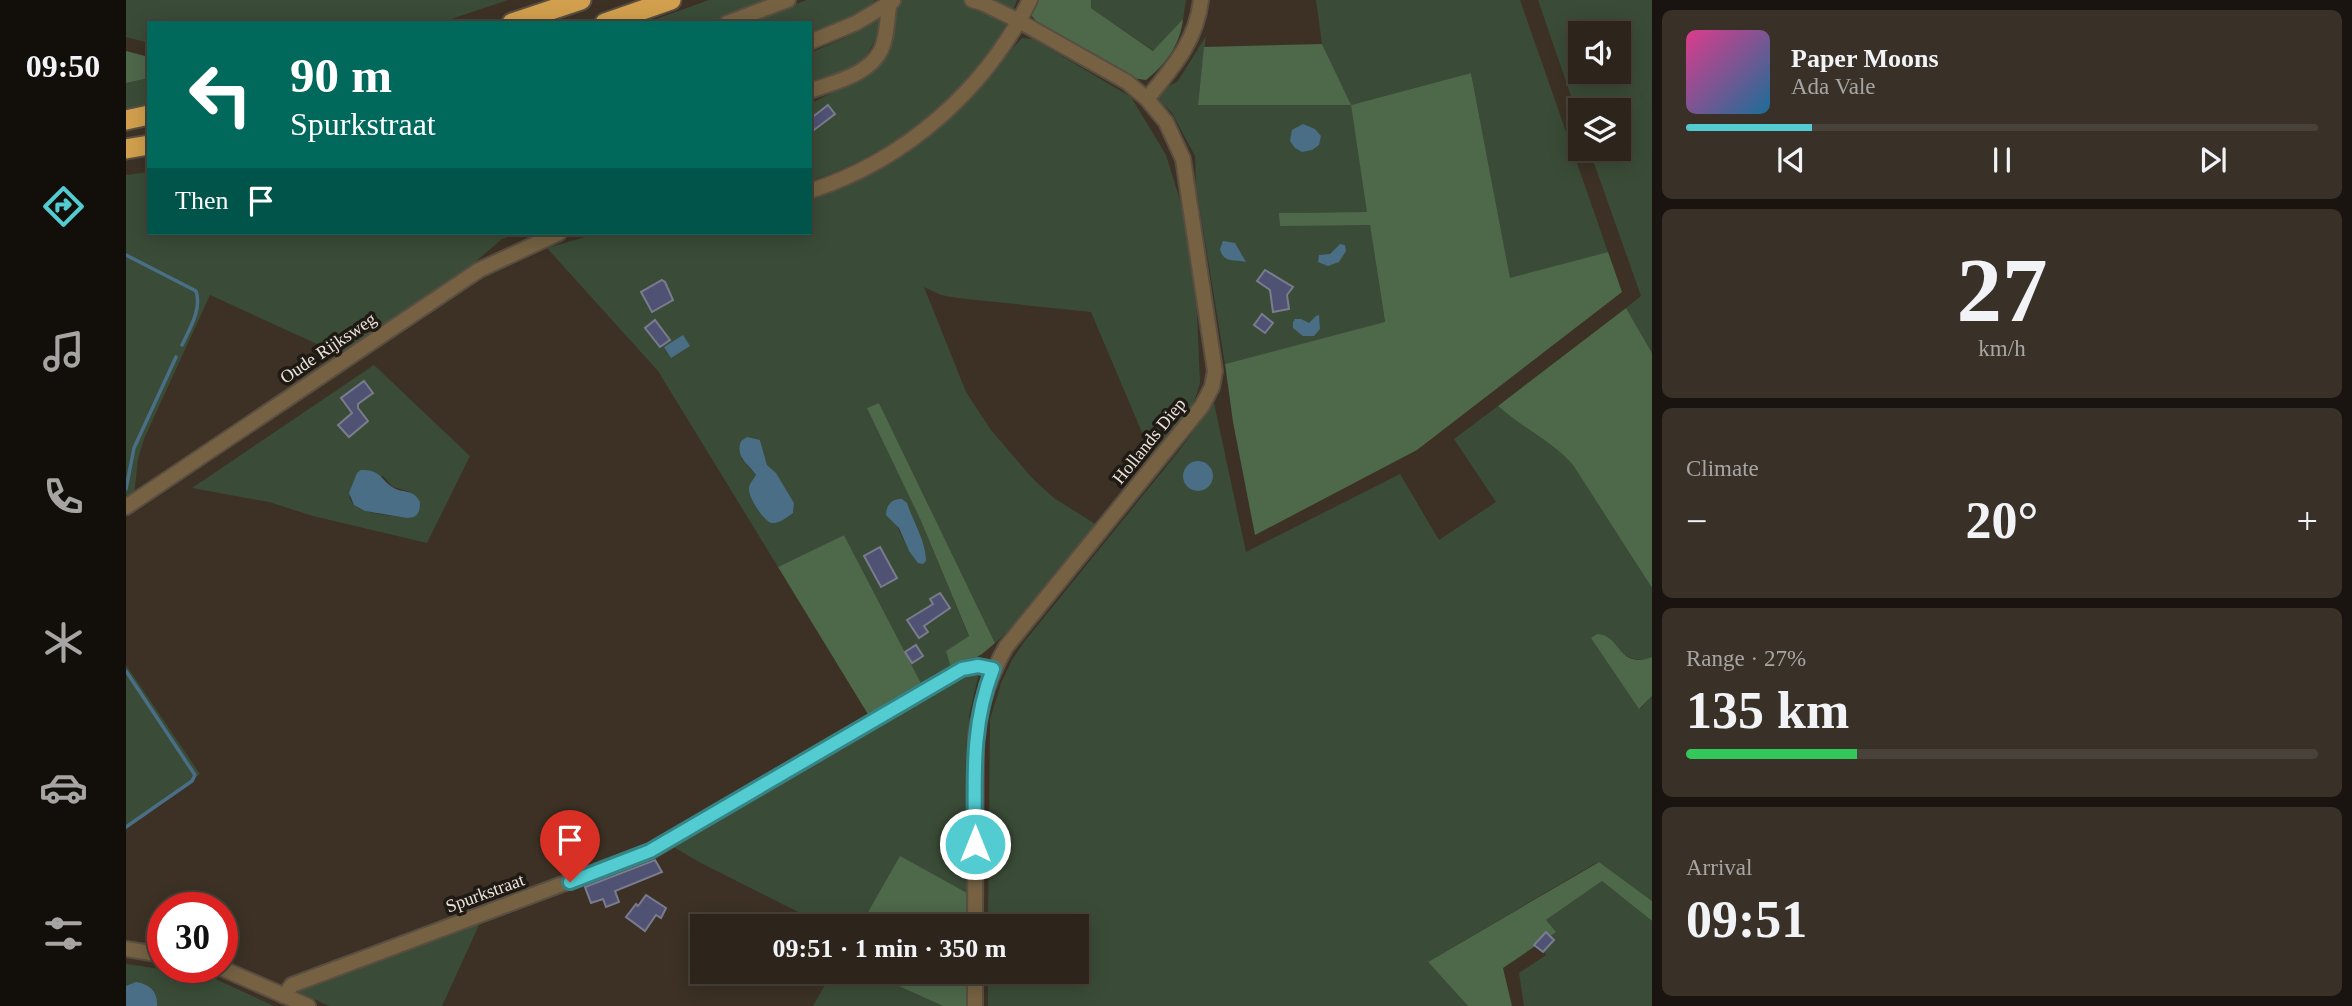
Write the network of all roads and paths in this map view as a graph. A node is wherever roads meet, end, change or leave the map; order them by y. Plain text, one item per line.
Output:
1 (581, 0) edge
2 (670, 0) edge
3 (788, 0) edge
4 (972, 0) edge
5 (1030, 0) edge
6 (1201, 0) edge
7 (892, 1) edge
8 (518, 21) edge
9 (611, 21) edge
10 (732, 21) edge
11 (1019, 21) junction
12 (812, 41) edge
13 (812, 90) edge
14 (1147, 99) junction
15 (147, 116) edge
16 (126, 120) edge
17 (147, 145) edge
18 (126, 149) edge
19 (812, 190) edge
20 (555, 235) edge
21 (126, 508) edge
22 (993, 669) junction
23 (975, 914) edge
24 (126, 949) edge
25 (147, 952) edge
26 (238, 976) edge
27 (975, 984) edge
28 (284, 996) junction
29 (308, 1006) edge
30 (975, 1006) edge

1 - 8 highway
2 - 9 highway
3 - 10 street
4 - 11 street, Hollands Diep
5 - 11 street
6 - 14 street
7 - 12 street
7 - 13 street
11 - 14 street, Hollands Diep
11 - 19 street
14 - 22 street, Hollands Diep
15 - 16 highway
17 - 18 highway
20 - 21 street, Oude Rijksweg
22 - 23 street, Hollands Diep
22 - 28 street, Spurkstraat
24 - 25 street
26 - 28 street
27 - 30 street
28 - 29 street

